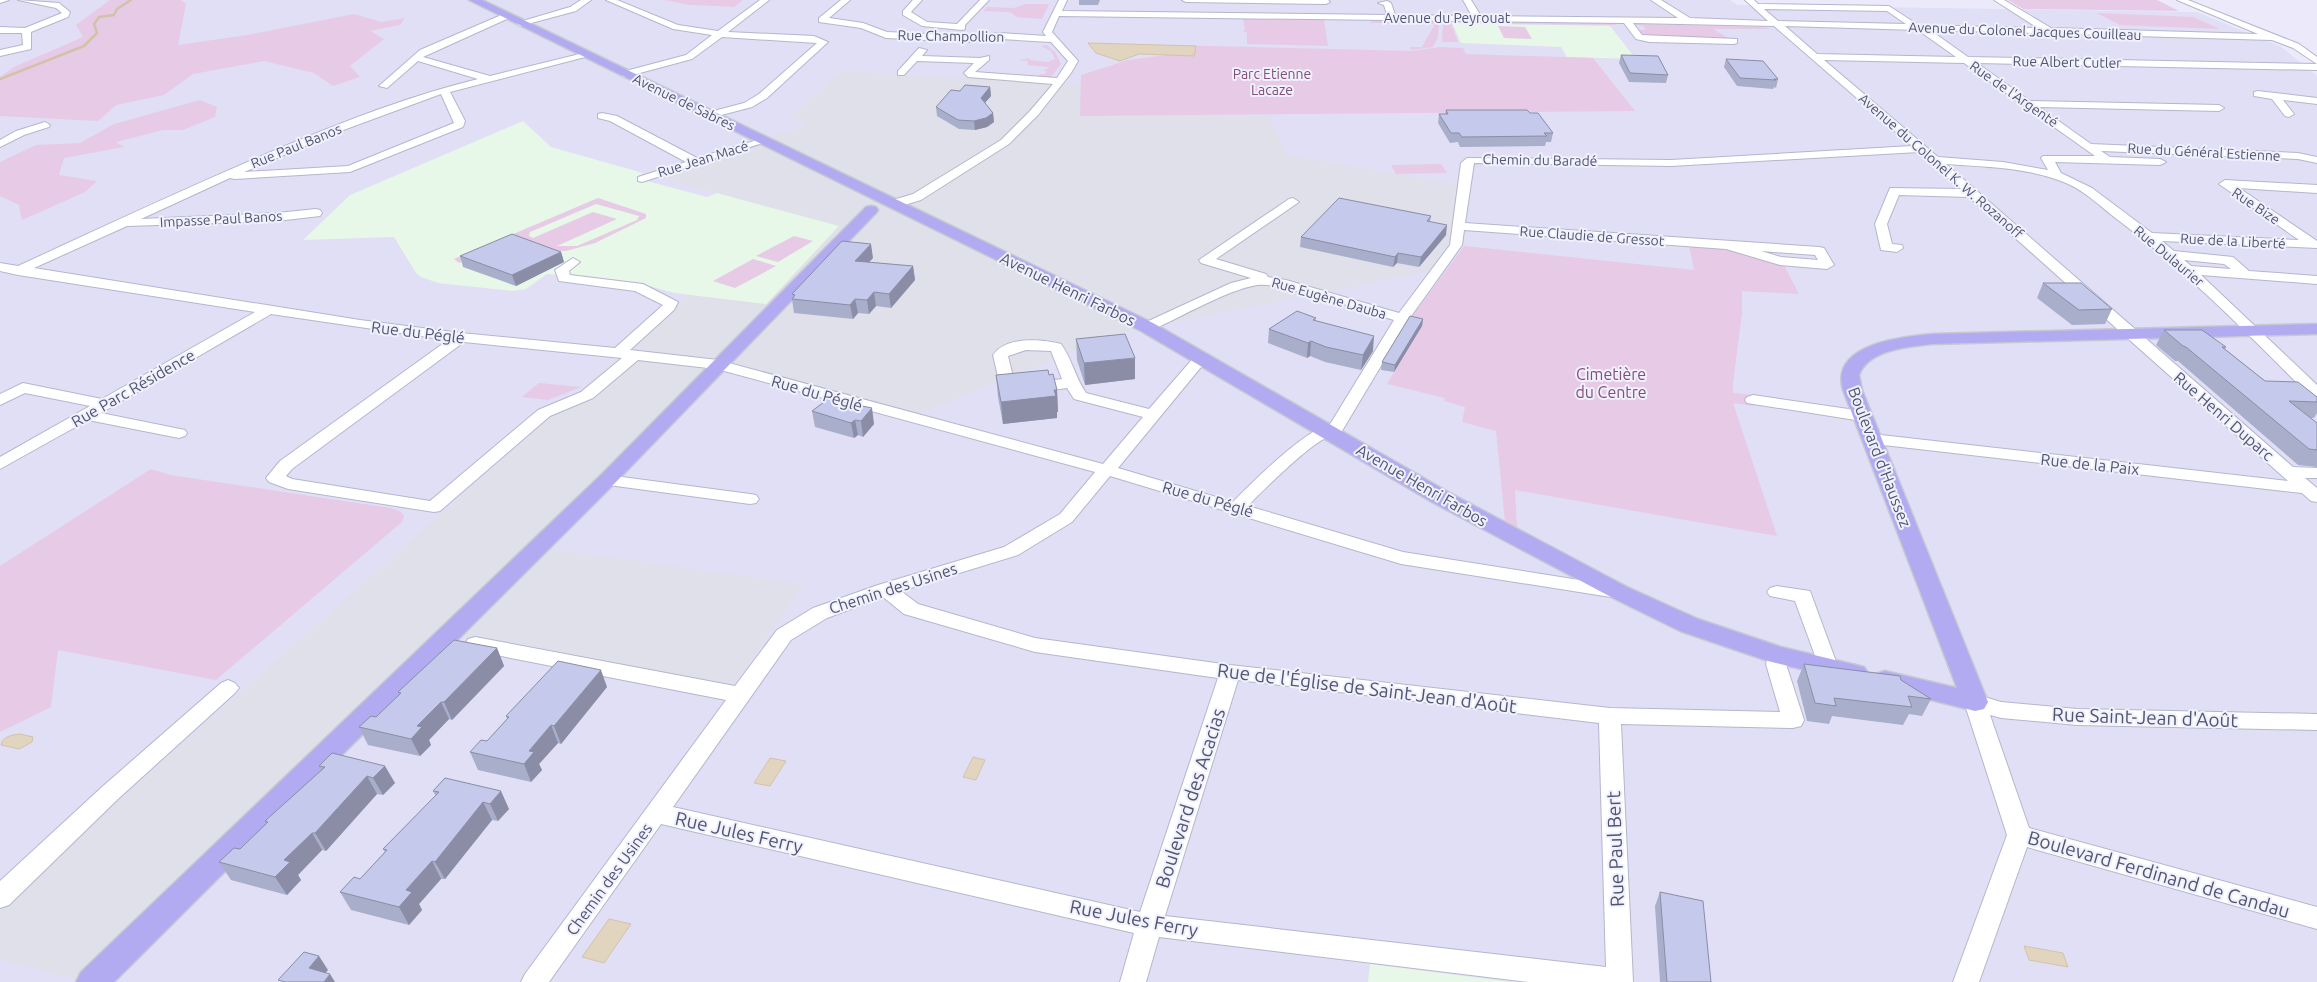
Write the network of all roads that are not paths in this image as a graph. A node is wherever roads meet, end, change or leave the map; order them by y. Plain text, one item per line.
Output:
1 (5, 0) edge
2 (22, 0) edge
3 (474, 0) edge
4 (587, 0) edge
5 (610, 0) edge
6 (765, 0) edge
7 (846, 0) edge
8 (918, 0) edge
9 (985, 0) edge
10 (1063, 0) edge
11 (1186, 0) edge
12 (1231, 0) edge
13 (1238, 0) edge
14 (1467, 0) edge
15 (1655, 0) edge
16 (1749, 0) edge
17 (1998, 0) edge
18 (2181, 0) edge
19 (0, 1) edge
20 (1382, 3) dead end
21 (1330, 4) edge
22 (1756, 6) junction
23 (1058, 12) junction
24 (1530, 12) dead end
25 (1678, 14) junction
26 (1391, 15) junction
27 (506, 16) junction
28 (1329, 18) junction
29 (1477, 18) junction
30 (1626, 20) junction
31 (1688, 21) junction
32 (520, 22) junction
33 (1776, 23) junction
34 (959, 27) junction
35 (1919, 28) junction
36 (0, 30) edge
37 (26, 31) junction
38 (2050, 31) junction
39 (720, 34) junction
40 (1001, 36) junction
41 (934, 37) junction
42 (2275, 37) junction
43 (1053, 39) junction
44 (1734, 41) dead end
45 (0, 53) edge
46 (588, 55) junction
47 (415, 57) junction
48 (915, 58) junction
49 (1816, 58) junction
50 (1966, 60) junction
51 (2317, 61) edge
52 (2317, 67) edge
53 (901, 73) dead end
54 (625, 74) junction
55 (490, 79) junction
56 (1059, 81) junction
57 (384, 86) dead end
58 (444, 90) junction
59 (2258, 94) dead end
60 (2276, 96) junction
61 (2317, 101) edge
62 (2029, 104) junction
63 (2219, 108) dead end
64 (2289, 114) dead end
65 (710, 115) junction
66 (602, 116) dead end
67 (45, 125) dead end
68 (764, 141) junction
69 (0, 144) edge
70 (2090, 147) junction
71 (1920, 148) junction
72 (1934, 160) junction
73 (2107, 160) junction
74 (2317, 160) edge
75 (693, 161) junction
76 (2160, 162) dead end
77 (2057, 176) junction
78 (222, 177) junction
79 (642, 179) dead end
80 (862, 188) junction
81 (2317, 189) edge
82 (1971, 193) junction
83 (1293, 202) dead end
84 (894, 204) junction
85 (871, 210) junction
86 (316, 213) dead end
87 (125, 223) junction
88 (1458, 226) junction
89 (2150, 237) junction
90 (1727, 245) junction
91 (2316, 245) edge
92 (1897, 248) dead end
93 (2170, 255) junction
94 (573, 262) dead end
95 (0, 267) edge
96 (2188, 270) junction
97 (18, 271) junction
98 (2246, 275) junction
99 (1259, 280) junction
100 (2317, 280) edge
101 (266, 311) junction
102 (1402, 318) junction
103 (1147, 327) junction
104 (2317, 329) edge
105 (2253, 331) junction
106 (2132, 334) junction
107 (461, 337) junction
108 (627, 353) junction
109 (1201, 358) junction
110 (718, 365) junction
111 (1071, 383) junction
112 (4, 396) edge
113 (2317, 399) edge
114 (1753, 400) dead end
115 (105, 404) junction
116 (87, 415) junction
117 (1154, 415) junction
118 (1862, 416) junction
119 (1330, 432) junction
120 (179, 433) dead end
121 (1872, 439) junction
122 (0, 464) edge
123 (1107, 470) junction
124 (2288, 472) junction
125 (2317, 473) edge
126 (607, 480) junction
127 (2312, 492) edge
128 (750, 499) dead end
129 (1237, 508) junction
130 (886, 589) junction
131 (1620, 592) junction
132 (1777, 592) dead end
133 (445, 639) junction
134 (1777, 654) junction
135 (1828, 667) junction
136 (1230, 672) junction
137 (228, 688) dead end
138 (740, 695) junction
139 (1975, 702) junction
140 (1610, 716) junction
141 (2315, 725) edge
142 (656, 813) junction
143 (2019, 835) junction
144 (0, 897) edge
145 (2317, 918) edge
146 (1149, 925) junction
147 (541, 981) edge
148 (92, 982) edge
149 (1133, 982) edge
150 (1620, 982) edge
151 (1966, 982) edge

1 - 19 street
2 - 37 street
3 - 27 main road, Avenue de Sabres
4 - 32 street
5 - 39 street
6 - 39 street
7 - 41 street, Rue Champollion
8 - 34 street
9 - 34 street
10 - 23 street
11 - 12 street
12 - 13 street
13 - 21 street
14 - 29 street
15 - 25 street
16 - 22 street, Avenue du Colonel K. W. Rozanoff
17 - 38 street
18 - 42 street
20 - 26 street
21 - 26 street
21 - 28 street
22 - 33 street, Avenue du Colonel K. W. Rozanoff
22 - 35 street, Rue de l'Argenté
23 - 28 street, Avenue du Peyrouat
23 - 43 street
24 - 25 street
25 - 31 street
26 - 28 street, Avenue du Peyrouat
26 - 29 street, Avenue du Peyrouat
27 - 32 main road, Avenue de Sabres
27 - 47 street
29 - 30 street, Avenue du Peyrouat
30 - 31 street, Avenue du Peyrouat
30 - 44 street
31 - 33 street, Avenue du Peyrouat
32 - 46 main road, Avenue de Sabres
33 - 35 street, Avenue du Colonel Jacques Couilleau
33 - 49 street, Avenue du Colonel K. W. Rozanoff
34 - 40 street
35 - 38 street, Avenue du Colonel Jacques Couilleau
35 - 50 street, Rue de l'Argenté
36 - 37 street
37 - 45 street
38 - 42 street, Avenue du Colonel Jacques Couilleau
39 - 54 street
39 - 65 street
40 - 41 street, Rue Champollion
40 - 43 street, Rue Champollion
41 - 48 street
42 - 51 street
43 - 56 street
46 - 54 main road, Avenue de Sabres
46 - 55 street, Rue Paul Banos
47 - 55 street
47 - 57 street
48 - 53 street
48 - 56 street
49 - 50 street, Rue Albert Cutler
49 - 71 street, Avenue du Colonel K. W. Rozanoff
50 - 52 street, Rue Albert Cutler
50 - 62 street, Rue de l'Argenté
54 - 65 main road, Avenue de Sabres
55 - 58 street, Rue Paul Banos
56 - 84 street
58 - 78 street, Rue Paul Banos
58 - 78 street
59 - 60 street
60 - 61 street
60 - 64 street
62 - 63 street
62 - 70 street, Rue de l'Argenté
65 - 68 main road, Avenue de Sabres
66 - 75 street
67 - 69 street
68 - 75 street, Rue Jean Macé
68 - 80 main road, Avenue de Sabres
70 - 73 street, Rue de l'Argenté
70 - 74 street, Rue du Général Estienne
71 - 72 street, Avenue du Colonel K. W. Rozanoff
71 - 88 street, Chemin du Baradé
72 - 77 street, Rue Dulaurier
72 - 82 street, Avenue du Colonel K. W. Rozanoff
73 - 76 street
73 - 77 street
75 - 79 street, Rue Jean Macé
77 - 89 street, Rue Dulaurier
78 - 87 street, Rue Paul Banos
80 - 84 main road, Avenue de Sabres
80 - 85 main road
81 - 91 street, Rue Bize
82 - 92 street
82 - 106 street, Avenue du Colonel K. W. Rozanoff
83 - 99 street
84 - 85 main road
84 - 103 main road, Avenue Henri Farbos
85 - 110 main road
86 - 87 street, Impasse Paul Banos
87 - 97 street, Rue Paul Banos
88 - 90 street, Rue Claudie de Gressot
88 - 102 street, Chemin du Baradé
89 - 91 street, Rue de la Liberté
89 - 93 street, Rue Dulaurier
90 - 90 street, Rue Claudie de Gressot
93 - 96 street, Rue Dulaurier
93 - 98 street
94 - 108 street
95 - 97 street, Rue du Péglé
96 - 98 street
96 - 105 street, Rue Dulaurier
97 - 101 street, Rue du Péglé
98 - 100 street
99 - 102 street, Rue Eugène Dauba
99 - 103 street, Rue Eugène Dauba
101 - 107 street, Rue du Péglé
101 - 115 street, Rue Parc Résidence
102 - 119 street, Chemin du Baradé
103 - 109 main road, Avenue Henri Farbos
104 - 105 main road
105 - 106 main road
105 - 113 street, Rue Dulaurier
106 - 118 main road, Boulevard d'Haussez
106 - 124 street, Rue Henri Duparc
107 - 108 street, Rue du Péglé
107 - 108 street
108 - 110 street, Rue du Péglé
109 - 117 street, Chemin des Usines
109 - 119 main road, Avenue Henri Farbos
110 - 123 street, Rue du Péglé
110 - 126 main road
111 - 111 street
111 - 117 street
112 - 115 street
114 - 118 street
115 - 116 street, Rue Parc Résidence
116 - 120 street
116 - 122 street, Rue Parc Résidence
117 - 123 street, Chemin des Usines
118 - 121 main road, Boulevard d'Haussez
119 - 129 street
119 - 131 main road, Avenue Henri Farbos
121 - 127 street, Rue de la Paix
121 - 139 main road, Boulevard d'Haussez
123 - 129 street, Rue du Péglé
123 - 130 street, Chemin des Usines
124 - 125 street
124 - 127 street, Rue Henri Duparc
126 - 128 street
126 - 133 main road
129 - 131 street, Rue du Péglé
130 - 136 street, Rue de l'Église de Saint-Jean d'Août
130 - 138 street, Chemin des Usines
131 - 134 main road, Avenue Henri Farbos
132 - 135 street
133 - 138 street
133 - 148 main road
134 - 135 main road, Avenue Henri Farbos
134 - 140 street, Rue de l'Église de Saint-Jean d'Août
135 - 139 main road, Avenue Henri Farbos
136 - 140 street, Rue de l'Église de Saint-Jean d'Août
136 - 146 street, Boulevard des Acacias
137 - 144 street
138 - 142 street, Chemin des Usines
139 - 141 street, Rue Saint-Jean d'Août
139 - 143 street, Boulevard Ferdinand de Candau
140 - 150 street, Rue Paul Bert
142 - 146 street, Rue Jules Ferry
142 - 147 street, Chemin des Usines
143 - 145 street, Boulevard Ferdinand de Candau
143 - 151 street
146 - 149 street, Boulevard des Acacias
146 - 150 street, Rue Jules Ferry

